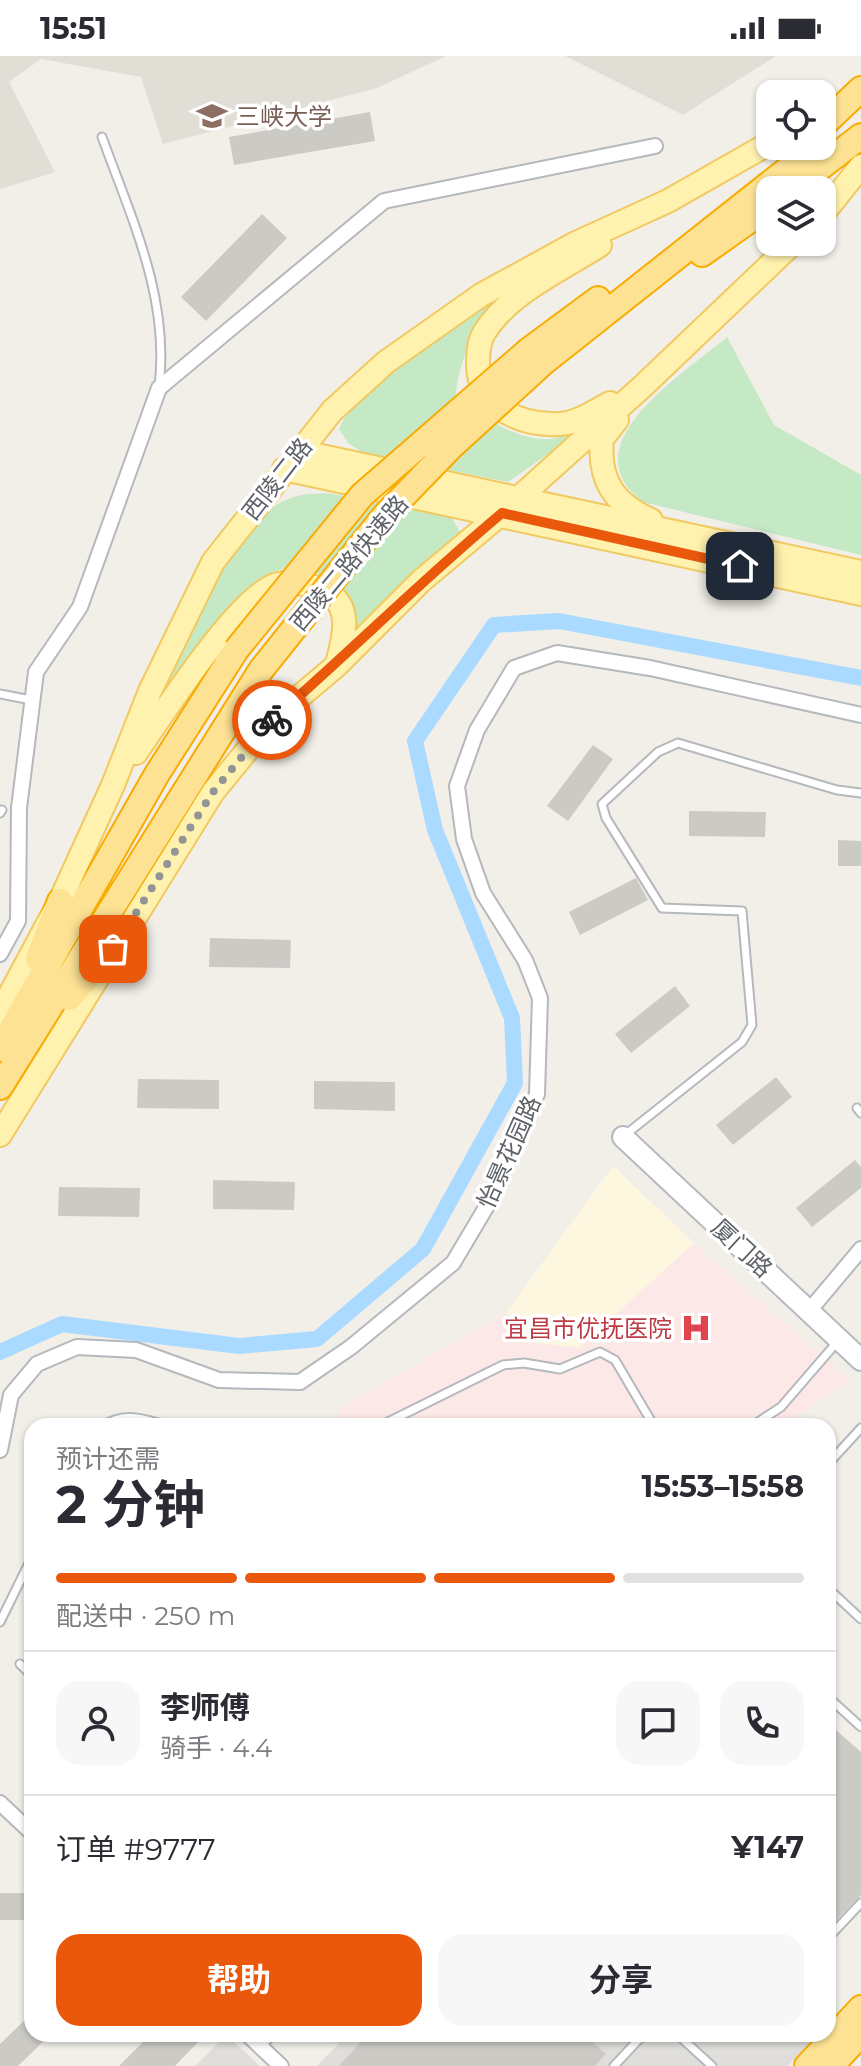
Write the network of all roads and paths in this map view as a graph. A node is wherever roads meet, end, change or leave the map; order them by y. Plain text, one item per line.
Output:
1 (861, 80) edge
2 (861, 89) edge
3 (836, 99) edge
4 (861, 109) edge
5 (836, 113) edge
6 (836, 130) edge
7 (861, 136) edge
8 (102, 137) dead end
9 (655, 146) dead end
10 (756, 151) edge
11 (780, 160) edge
12 (800, 160) edge
13 (861, 166) edge
14 (809, 176) edge
15 (836, 197) edge
16 (668, 201) junction
17 (756, 217) edge
18 (779, 256) edge
19 (618, 304) junction
20 (537, 356) junction
21 (643, 386) junction
22 (159, 388) junction
23 (298, 451) junction
24 (284, 469) junction
25 (508, 506) junction
26 (686, 535) junction
27 (861, 572) edge
28 (861, 594) edge
29 (337, 665) junction
30 (0, 694) edge
31 (31, 700) junction
32 (861, 715) edge
33 (113, 785) junction
34 (861, 793) edge
35 (60, 901) junction
36 (113, 949) junction
37 (0, 954) edge
38 (0, 1013) edge
39 (10, 1046) edge
40 (0, 1087) edge
41 (0, 1135) edge
42 (623, 1137) joint
43 (861, 1249) edge
44 (809, 1311) junction
45 (840, 1340) junction
46 (861, 1360) edge
47 (115, 1418) edge
48 (140, 1418) edge
49 (396, 1418) edge
50 (649, 1418) edge
51 (764, 1418) edge
52 (861, 1428) edge
53 (0, 1450) edge
54 (836, 1455) edge
55 (24, 1581) edge
56 (836, 1596) edge
57 (861, 1619) edge
58 (0, 1622) edge
59 (20, 1664) dead end
60 (24, 1668) edge
61 (836, 1704) edge
62 (861, 1727) edge
63 (0, 1803) edge
64 (24, 1826) edge
65 (861, 1903) edge
66 (836, 1930) edge
67 (861, 2008) edge
68 (861, 2034) edge
69 (836, 2035) edge
70 (256, 2042) edge
71 (266, 2042) edge
72 (633, 2042) edge
73 (686, 2042) edge
74 (829, 2042) edge
75 (261, 2047) junction
76 (281, 2066) edge
77 (614, 2066) edge
78 (712, 2066) edge
79 (807, 2066) edge
80 (831, 2066) edge

1 - 3 main road
2 - 5 highway
4 - 6 highway, 西陵二路快速路
7 - 14 highway
8 - 22 lane
9 - 22 street
10 - 16 main road, 西陵二路
11 - 20 highway, 西陵二路快速路
12 - 19 highway, 西陵二路快速路
13 - 15 main road
16 - 21 main road
16 - 23 main road, 西陵二路
17 - 19 highway
18 - 21 main road
19 - 20 highway, 西陵二路快速路
20 - 39 highway, 西陵二路快速路, bridge
20 - 39 highway, 西陵二路快速路, bridge
21 - 25 main road
21 - 26 main road
22 - 31 street
23 - 24 main road, 西陵二路
23 - 25 main road
24 - 25 main road
24 - 33 main road, 西陵二路
25 - 26 main road
25 - 28 main road
25 - 29 main road
26 - 27 main road
29 - 33 main road
29 - 36 main road
30 - 31 lane
31 - 37 street
32 - 53 street, 怡景花园路
33 - 35 main road, 西陵二路
34 - 42 lane
35 - 38 main road, 西陵二路
35 - 39 highway
36 - 39 highway
36 - 41 main road
39 - 40 highway, 西陵二路快速路
42 - 44 street, 厦门路
43 - 44 street
44 - 45 street, 厦门路
45 - 46 street, 厦门路
45 - 51 lane
47 - 48 lane
49 - 50 lane
52 - 54 lane
55 - 58 lane
56 - 57 lane
59 - 60 lane
61 - 62 lane
63 - 64 street
65 - 66 lane
67 - 69 highway
68 - 80 highway
70 - 75 street
71 - 75 lane
72 - 77 lane
73 - 78 lane
74 - 79 highway
75 - 76 street

